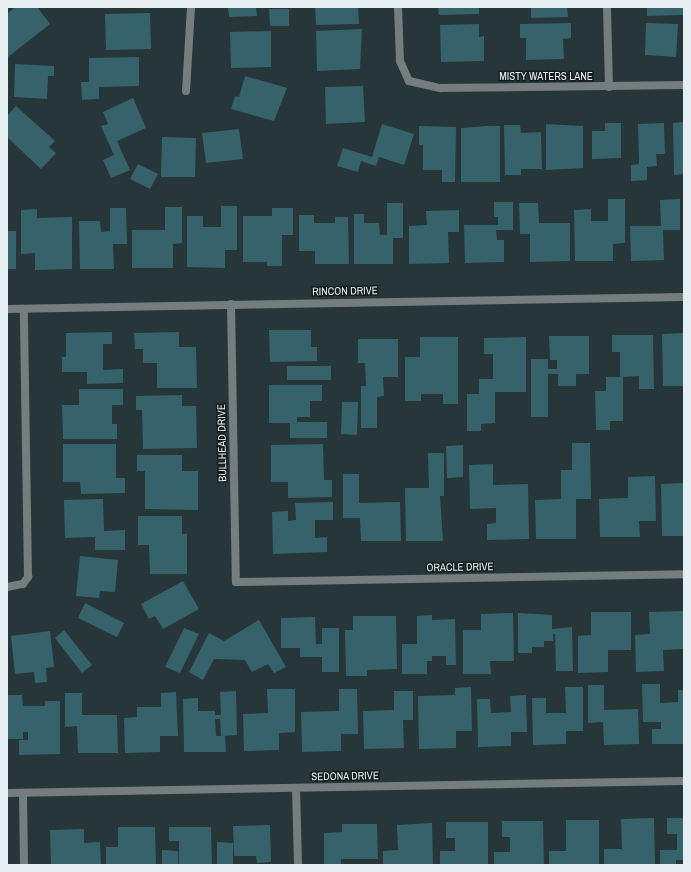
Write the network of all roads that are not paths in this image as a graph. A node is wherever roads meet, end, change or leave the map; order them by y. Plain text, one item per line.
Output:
1 (191, 7) edge
2 (398, 7) edge
3 (607, 7) edge
4 (684, 85) edge
5 (609, 87) junction
6 (186, 90) dead end
7 (684, 297) edge
8 (231, 304) junction
9 (24, 308) junction
10 (7, 309) edge
11 (684, 574) edge
12 (236, 582) joint
13 (7, 587) edge
14 (684, 781) edge
15 (296, 788) junction
16 (7, 793) edge
17 (23, 793) junction
18 (24, 865) edge
19 (298, 865) edge

1 - 6 street
2 - 5 street, MISTY WATERS LANE
3 - 5 street
4 - 5 street, MISTY WATERS LANE
7 - 8 street, RINCON DRIVE
8 - 9 street, RINCON DRIVE
8 - 12 street, BULLHEAD DRIVE
9 - 10 street, RINCON DRIVE
9 - 13 street
11 - 12 street, ORACLE DRIVE
14 - 15 street, SEDONA DRIVE
15 - 17 street, SEDONA DRIVE
15 - 19 street
16 - 17 street, SEDONA DRIVE
17 - 18 street

